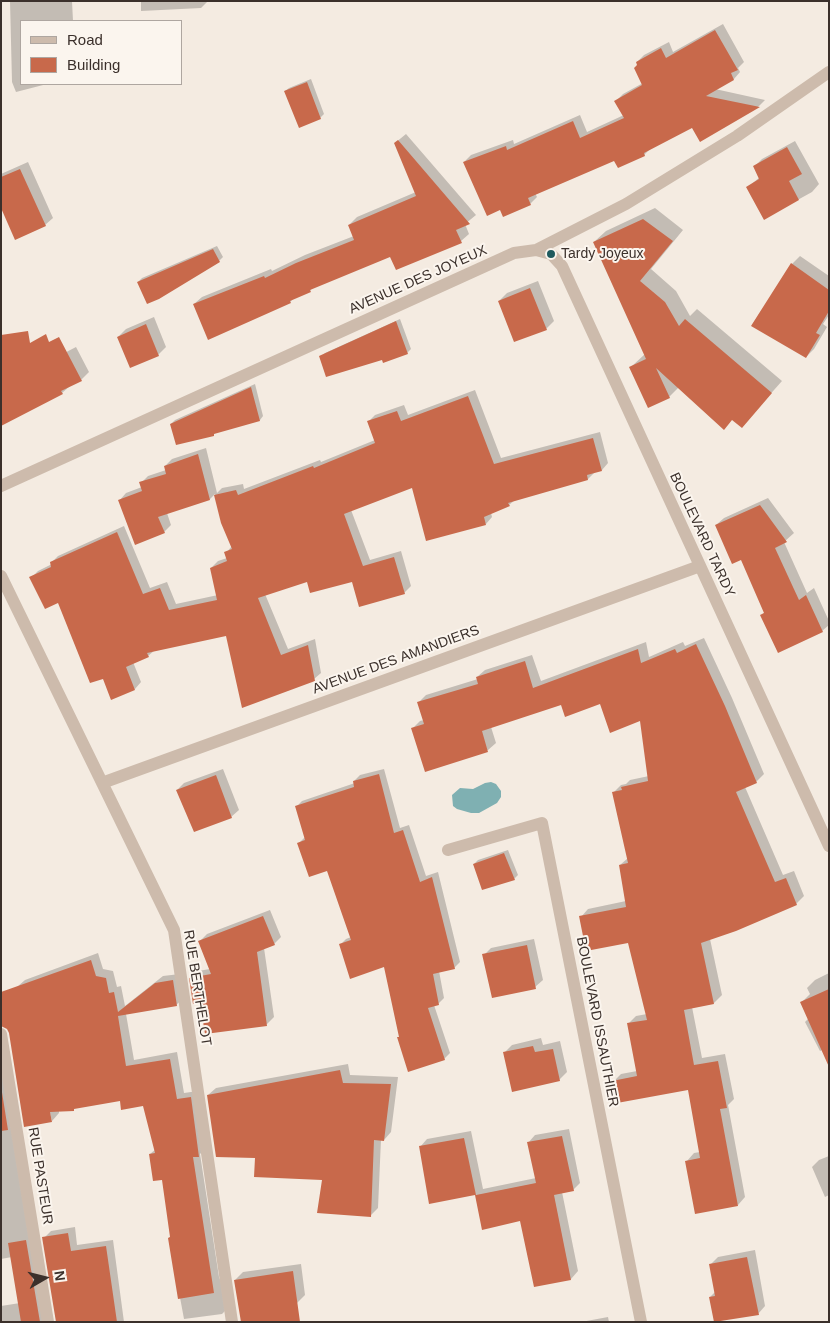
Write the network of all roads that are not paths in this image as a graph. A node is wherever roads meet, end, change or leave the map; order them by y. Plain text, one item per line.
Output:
1 (829, 72) edge
2 (536, 250) junction
3 (1, 486) edge
4 (700, 566) junction
5 (1, 576) edge
6 (102, 783) junction
7 (829, 846) edge
8 (448, 850) dead end
9 (1, 1034) edge
10 (48, 1322) edge
11 (232, 1322) edge
12 (641, 1322) edge

1 - 2 street, AVENUE DES JOYEUX
2 - 3 street, AVENUE DES JOYEUX
2 - 4 street, BOULEVARD TARDY
4 - 6 street, AVENUE DES AMANDIERS
4 - 7 street, BOULEVARD TARDY
5 - 6 street, RUE BERTHELOT
6 - 11 street, RUE BERTHELOT
8 - 12 street, BOULEVARD ISSAUTHIER
9 - 10 street, RUE PASTEUR

